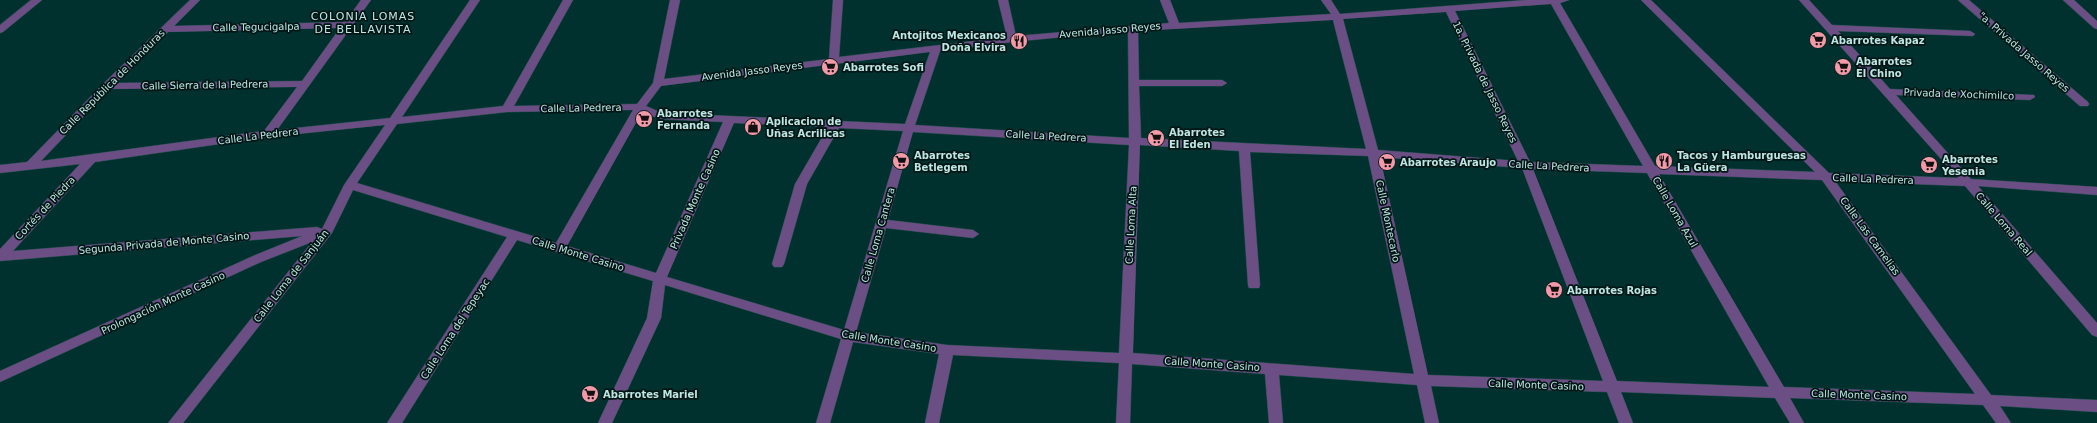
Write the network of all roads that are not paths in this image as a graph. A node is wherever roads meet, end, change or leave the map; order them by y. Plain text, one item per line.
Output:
1 (37, 0) edge
2 (196, 0) edge
3 (366, 0) edge
4 (475, 0) edge
5 (568, 0) edge
6 (675, 0) edge
7 (838, 0) edge
8 (1003, 0) edge
9 (1165, 0) edge
10 (1326, 0) edge
11 (1559, 0) edge
12 (1646, 0) edge
13 (1804, 0) edge
14 (1964, 0) edge
15 (2068, 0) edge
16 (1491, 2) edge
17 (1449, 8) junction
18 (1337, 17) junction
19 (347, 25) junction
20 (1175, 25) junction
21 (2097, 26) edge
22 (1133, 28) junction
23 (1829, 28) junction
24 (165, 29) junction
25 (0, 30) edge
26 (1970, 34) dead end
27 (1012, 39) junction
28 (936, 48) junction
29 (834, 61) junction
30 (658, 83) junction
31 (1134, 83) junction
32 (1222, 83) dead end
33 (303, 84) junction
34 (107, 86) junction
35 (1888, 92) junction
36 (2030, 97) dead end
37 (2084, 104) dead end
38 (640, 107) junction
39 (507, 109) junction
40 (730, 119) junction
41 (393, 121) junction
42 (834, 125) junction
43 (910, 128) junction
44 (268, 134) junction
45 (1135, 141) junction
46 (1244, 148) junction
47 (1373, 153) junction
48 (91, 159) junction
49 (1526, 165) junction
50 (30, 166) junction
51 (0, 169) edge
52 (1652, 171) junction
53 (1826, 177) junction
54 (1968, 182) junction
55 (350, 185) junction
56 (2097, 191) edge
57 (881, 223) junction
58 (328, 230) junction
59 (515, 234) junction
60 (973, 234) dead end
61 (560, 248) junction
62 (0, 257) edge
63 (778, 264) dead end
64 (660, 279) junction
65 (1254, 285) dead end
66 (2097, 332) edge
67 (848, 336) junction
68 (947, 350) junction
69 (1125, 358) junction
70 (1272, 368) junction
71 (6, 375) edge
72 (1423, 380) junction
73 (0, 385) edge
74 (1612, 388) junction
75 (1780, 393) junction
76 (1988, 400) junction
77 (2097, 406) edge
78 (175, 423) edge
79 (394, 423) edge
80 (605, 423) edge
81 (823, 423) edge
82 (932, 423) edge
83 (1123, 423) edge
84 (1276, 423) edge
85 (1432, 423) edge
86 (1626, 423) edge
87 (1797, 423) edge
88 (2004, 423) edge

1 - 25 street
2 - 24 street, Calle República de Honduras
3 - 19 street
4 - 41 street, Calle Loma de Sanjuán
5 - 39 street
6 - 30 street
7 - 29 street
8 - 27 street
9 - 20 street
10 - 18 street, Calle Montecarlo
11 - 16 street, Avenida Jasso Reyes
11 - 52 street, Calle Loma Azul
12 - 53 street, Calle Las Camelias
13 - 23 street, Calle Loma Real
14 - 37 street, "a. Privada Jasso Reyes
15 - 21 street
16 - 17 street, Avenida Jasso Reyes
17 - 18 street, Avenida Jasso Reyes
17 - 49 street, 1a. Privada de Jasso Reyes
18 - 20 street, Avenida Jasso Reyes
18 - 47 street, Calle Montecarlo
19 - 24 street, Calle Tegucigalpa
19 - 33 street
20 - 22 street, Avenida Jasso Reyes
22 - 27 street, Avenida Jasso Reyes
22 - 31 street, Calle Loma Alta
23 - 26 street
23 - 35 street, Calle Loma Real
24 - 34 street, Calle República de Honduras
27 - 28 street, Avenida Jasso Reyes
28 - 29 street, Avenida Jasso Reyes
28 - 43 street, Calle Loma Cantera
29 - 30 street, Avenida Jasso Reyes
30 - 38 street
31 - 32 street
31 - 45 street, Calle Loma Alta
33 - 34 street, Calle Sierra de la Pedrera
33 - 44 street
34 - 50 street, Calle República de Honduras
35 - 36 street, Privada de Xochimilco
35 - 54 street, Calle Loma Real
38 - 39 street, Calle La Pedrera
38 - 40 street, Calle La Pedrera
38 - 61 street
39 - 41 street, Calle La Pedrera
40 - 42 street, Calle La Pedrera
40 - 64 street, Privada Monte Casino
41 - 44 street, Calle La Pedrera
41 - 55 street, Calle Loma de Sanjuán
42 - 43 street, Calle La Pedrera
42 - 63 street
43 - 45 street, Calle La Pedrera
43 - 57 street, Calle Loma Cantera
44 - 48 street, Calle La Pedrera
45 - 46 street, Calle La Pedrera
45 - 69 street, Calle Loma Alta
46 - 47 street, Calle La Pedrera
46 - 65 street
47 - 49 street, Calle La Pedrera
47 - 72 street, Calle Montecarlo
48 - 50 street, Calle La Pedrera
48 - 62 street, Cortés de Piedra
49 - 52 street, Calle La Pedrera
49 - 74 street, 1a. Privada de Jasso Reyes
50 - 51 street, Calle La Pedrera
52 - 53 street, Calle La Pedrera
52 - 75 street, Calle Loma Azul
53 - 54 street, Calle La Pedrera
53 - 76 street, Calle Las Camelias
54 - 56 street, Calle La Pedrera
54 - 66 street, Calle Loma Real
55 - 58 street, Calle Loma de Sanjuán
55 - 59 street, Calle Monte Casino
57 - 60 street
57 - 67 street, Calle Loma Cantera
58 - 62 street, Segunda Privada de Monte Casino
58 - 71 street, Prolongación Monte Casino
58 - 78 street, Calle Loma de Sanjuán
59 - 61 street, Calle Monte Casino
59 - 79 street, Calle Loma del Tepeyac
61 - 64 street, Calle Monte Casino
64 - 67 street, Calle Monte Casino
64 - 80 street, Privada Monte Casino
67 - 68 street, Calle Monte Casino
67 - 81 street, Calle Loma Cantera
68 - 69 street, Calle Monte Casino
68 - 82 street
69 - 70 street, Calle Monte Casino
69 - 83 street, Calle Loma Alta
70 - 72 street, Calle Monte Casino
70 - 84 street
71 - 73 street
72 - 74 street, Calle Monte Casino
72 - 85 street, Calle Montecarlo
74 - 75 street, Calle Monte Casino
74 - 86 street, 1a. Privada de Jasso Reyes
75 - 76 street, Calle Monte Casino
75 - 87 street, Calle Loma Azul
76 - 77 street, Calle Monte Casino
76 - 88 street, Calle Las Camelias

